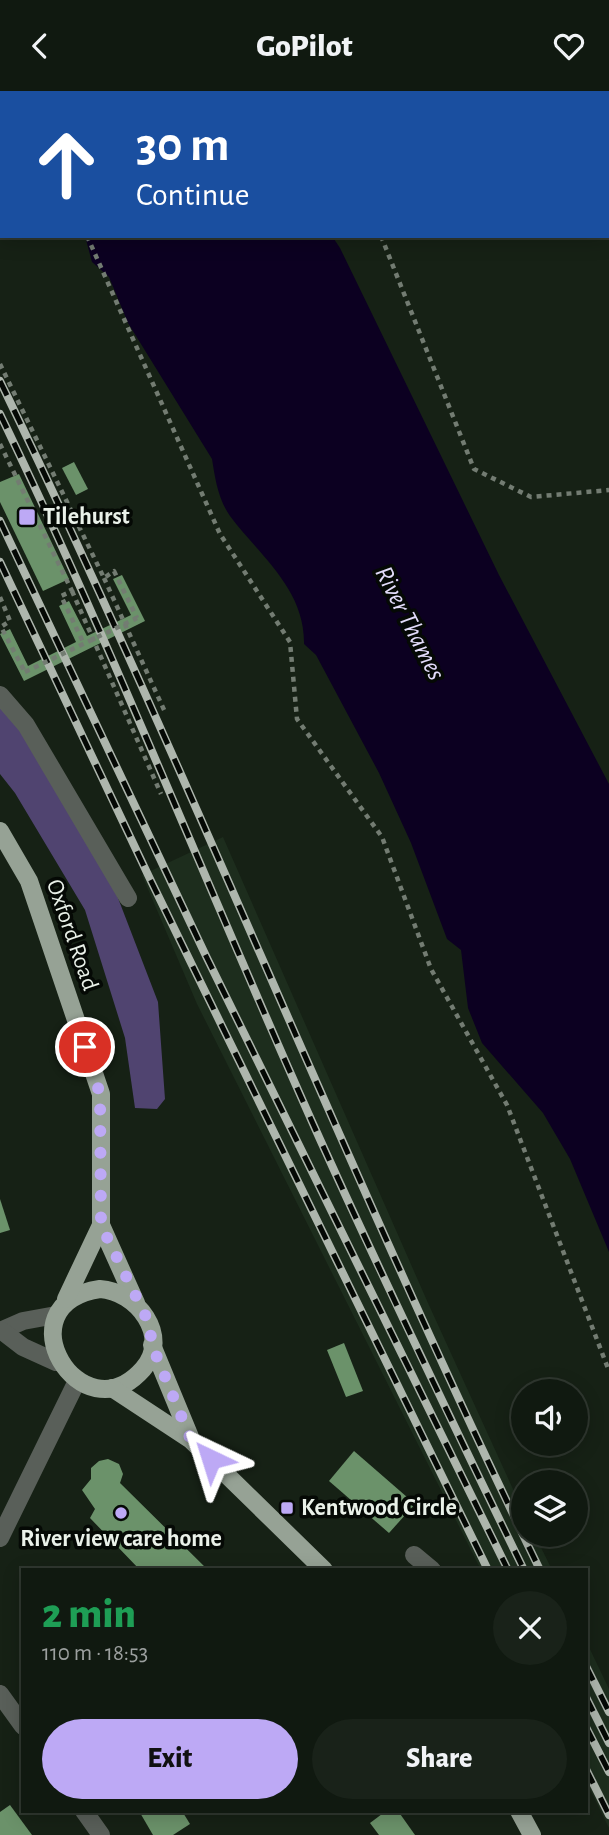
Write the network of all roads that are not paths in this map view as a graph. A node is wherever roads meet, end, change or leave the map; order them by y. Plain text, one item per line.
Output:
1 (0, 695) edge
2 (0, 831) edge
3 (128, 898) dead end
4 (101, 1225) junction
5 (136, 1303) junction
6 (61, 1307) junction
7 (1, 1331) edge
8 (152, 1345) junction
9 (56, 1362) junction
10 (77, 1381) junction
11 (112, 1388) junction
12 (191, 1440) junction
13 (0, 1538) edge
14 (414, 1555) dead end
15 (322, 1568) edge
16 (430, 1568) edge
17 (0, 1694) edge
18 (21, 1723) edge
19 (85, 1813) edge
20 (520, 1813) edge
21 (101, 1835) edge
22 (532, 1835) edge

1 - 3 street
2 - 4 main road, Oxford Road
4 - 5 main road, Oxford Road
4 - 6 main road, Oxford Road
5 - 6 main road
5 - 8 main road
6 - 7 street
6 - 9 main road
7 - 9 street
8 - 11 main road
8 - 12 main road
9 - 10 main road
10 - 11 main road
10 - 13 street
11 - 12 main road
12 - 15 main road
14 - 16 street
17 - 18 street
19 - 21 street
20 - 22 main road

